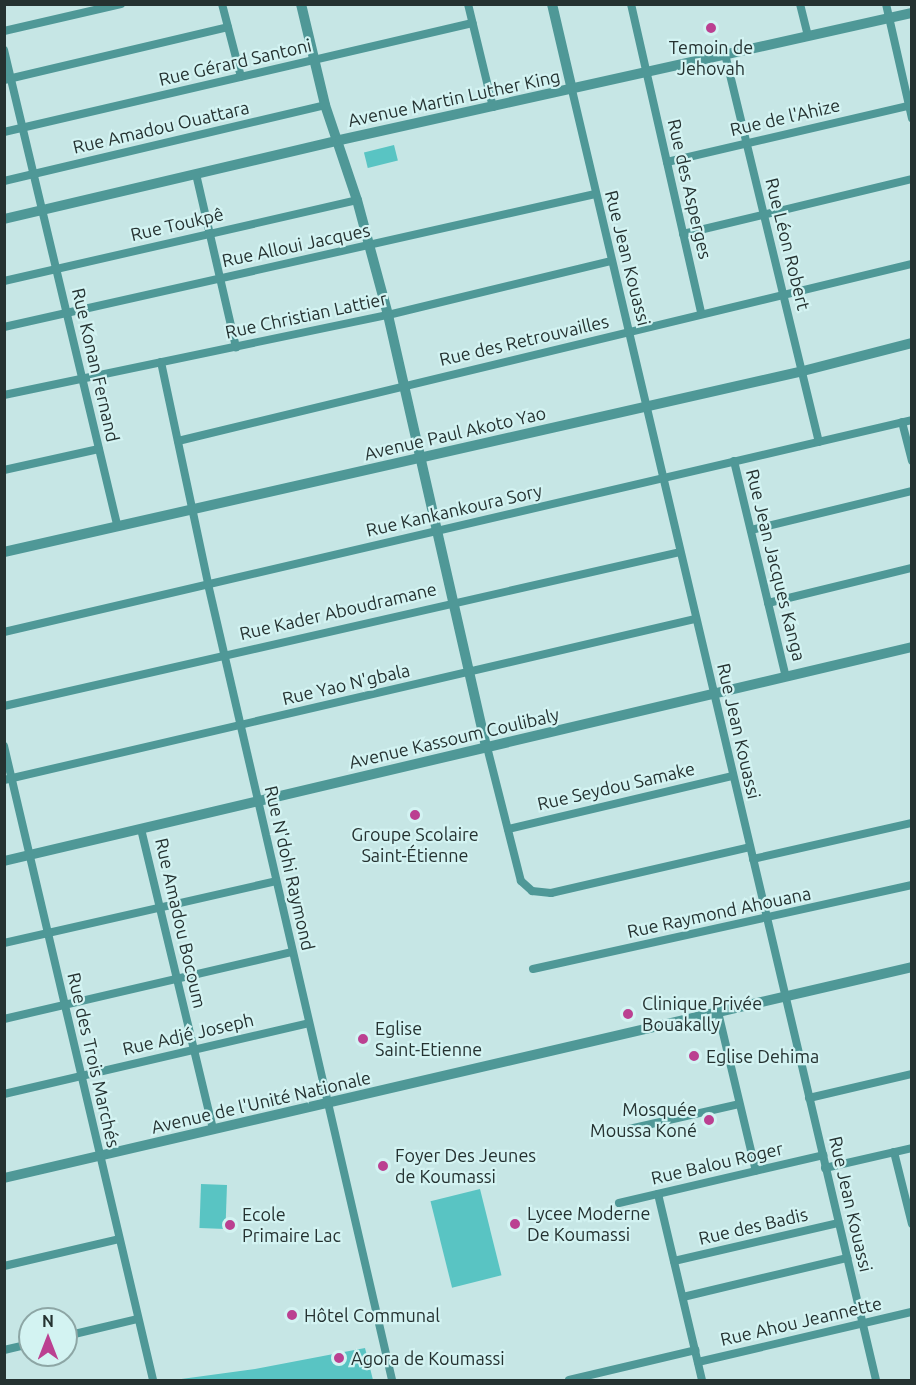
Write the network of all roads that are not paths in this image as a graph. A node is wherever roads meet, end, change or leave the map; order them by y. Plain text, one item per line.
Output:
1 (121, 4) edge
2 (222, 4) edge
3 (301, 4) edge
4 (468, 4) edge
5 (552, 4) edge
6 (631, 4) edge
7 (800, 4) edge
8 (886, 4) edge
9 (912, 13) edge
10 (890, 18) junction
11 (473, 23) junction
12 (228, 27) junction
13 (4, 31) edge
14 (807, 36) junction
15 (4, 50) edge
16 (725, 54) junction
17 (315, 62) junction
18 (647, 72) junction
19 (241, 77) junction
20 (8, 79) edge
21 (572, 90) junction
22 (325, 105) junction
23 (910, 105) edge
24 (493, 107) junction
25 (912, 118) edge
26 (23, 128) junction
27 (4, 132) edge
28 (336, 141) junction
29 (746, 143) junction
30 (667, 162) junction
31 (34, 174) junction
32 (196, 174) junction
33 (912, 178) edge
34 (4, 181) edge
35 (595, 194) junction
36 (357, 200) junction
37 (42, 210) junction
38 (764, 214) junction
39 (4, 219) edge
40 (211, 233) junction
41 (683, 234) junction
42 (369, 246) junction
43 (612, 261) junction
44 (912, 264) edge
45 (56, 269) junction
46 (222, 278) junction
47 (4, 281) edge
48 (782, 293) junction
49 (66, 313) junction
50 (701, 313) junction
51 (388, 315) junction
52 (4, 327) edge
53 (629, 333) junction
54 (912, 343) edge
55 (236, 347) junction
56 (161, 362) junction
57 (803, 371) junction
58 (82, 378) junction
59 (403, 386) junction
60 (4, 395) edge
61 (645, 405) junction
62 (912, 420) edge
63 (902, 422) junction
64 (178, 441) junction
65 (819, 442) junction
66 (99, 449) junction
67 (420, 459) junction
68 (912, 461) edge
69 (734, 462) junction
70 (4, 470) edge
71 (663, 478) junction
72 (912, 491) edge
73 (193, 510) junction
74 (118, 527) junction
75 (751, 530) junction
76 (436, 531) junction
77 (4, 552) edge
78 (680, 552) junction
79 (912, 568) edge
80 (208, 584) junction
81 (451, 601) junction
82 (768, 603) junction
83 (695, 619) junction
84 (4, 632) edge
85 (912, 647) edge
86 (224, 655) junction
87 (468, 673) junction
88 (786, 677) junction
89 (714, 694) junction
90 (4, 706) edge
91 (240, 725) junction
92 (4, 746) edge
93 (486, 747) junction
94 (733, 776) junction
95 (8, 780) edge
96 (258, 802) junction
97 (912, 823) edge
98 (141, 829) junction
99 (508, 829) junction
100 (750, 847) junction
101 (30, 855) junction
102 (753, 859) junction
103 (4, 861) edge
104 (276, 881) junction
105 (912, 885) edge
106 (160, 906) junction
107 (767, 919) junction
108 (47, 933) junction
109 (4, 943) edge
110 (292, 952) junction
111 (912, 968) edge
112 (533, 969) dead end
113 (177, 979) junction
114 (785, 997) junction
115 (64, 1005) junction
116 (718, 1012) junction
117 (4, 1019) edge
118 (308, 1023) junction
119 (194, 1050) junction
120 (912, 1074) edge
121 (81, 1076) junction
122 (4, 1094) edge
123 (809, 1098) junction
124 (327, 1103) junction
125 (740, 1104) junction
126 (213, 1130) junction
127 (616, 1132) dead end
128 (912, 1148) edge
129 (894, 1152) junction
130 (823, 1155) junction
131 (99, 1156) junction
132 (825, 1168) junction
133 (756, 1171) junction
134 (4, 1178) edge
135 (907, 1189) edge
136 (658, 1194) junction
137 (619, 1203) dead end
138 (838, 1222) junction
139 (912, 1224) edge
140 (119, 1239) junction
141 (847, 1258) junction
142 (674, 1261) junction
143 (4, 1266) edge
144 (682, 1297) junction
145 (912, 1312) edge
146 (138, 1319) junction
147 (862, 1324) junction
148 (78, 1333) edge
149 (696, 1350) junction
150 (698, 1362) junction
151 (153, 1380) edge
152 (392, 1380) edge
153 (569, 1380) edge
154 (702, 1380) edge
155 (876, 1380) edge

1 - 13 street
2 - 12 street
3 - 17 street
4 - 11 street
5 - 21 street
6 - 18 street, Rue des Asperges
7 - 14 street
8 - 10 street
9 - 10 street, Avenue Martin Luther King
10 - 14 street, Avenue Martin Luther King
10 - 23 street
11 - 17 street, Rue Gérard Santoni
11 - 24 street
12 - 19 street
12 - 20 street
14 - 16 street, Avenue Martin Luther King
15 - 20 street, Rue Konan Fernand
16 - 18 street, Avenue Martin Luther King
16 - 29 street, Rue Léon Robert
17 - 19 street, Rue Gérard Santoni
17 - 22 street
18 - 21 street, Avenue Martin Luther King
18 - 30 street, Rue des Asperges
19 - 26 street, Rue Gérard Santoni
20 - 26 street, Rue Konan Fernand
21 - 24 street, Avenue Martin Luther King
21 - 35 street, Rue Jean Kouassi
22 - 28 street
22 - 31 street, Rue Amadou Ouattara
23 - 25 street
23 - 29 street, Rue de l'Ahize
24 - 28 street, Avenue Martin Luther King
26 - 27 street, Rue Gérard Santoni
26 - 31 street, Rue Konan Fernand
28 - 32 street, Avenue Martin Luther King
28 - 36 street
29 - 30 street, Rue de l'Ahize
29 - 38 street, Rue Léon Robert
30 - 41 street, Rue des Asperges
31 - 34 street, Rue Amadou Ouattara
31 - 37 street, Rue Konan Fernand
32 - 37 street, Avenue Martin Luther King
32 - 40 street
33 - 38 street
35 - 42 street, Rue Alloui Jacques
35 - 43 street, Rue Jean Kouassi
36 - 40 street, Rue Toukpê
36 - 42 street
37 - 39 street, Avenue Martin Luther King
37 - 45 street, Rue Konan Fernand
38 - 41 street
38 - 48 street, Rue Léon Robert
40 - 45 street, Rue Toukpê
40 - 46 street
41 - 50 street, Rue des Asperges
42 - 46 street, Rue Alloui Jacques
42 - 51 street
43 - 51 street, Rue Christian Lattier
43 - 53 street, Rue Jean Kouassi
44 - 48 street, Rue des Retrouvailles
45 - 47 street, Rue Toukpê
45 - 49 street, Rue Konan Fernand
46 - 49 street, Rue Alloui Jacques
46 - 55 street
48 - 50 street, Rue des Retrouvailles
48 - 57 street, Rue Léon Robert
49 - 52 street, Rue Alloui Jacques
49 - 58 street, Rue Konan Fernand
50 - 53 street, Rue des Retrouvailles
51 - 55 street, Rue Christian Lattier
51 - 59 street
53 - 59 street, Rue des Retrouvailles
53 - 61 street, Rue Jean Kouassi
54 - 57 street, Avenue Paul Akoto Yao
55 - 56 street, Rue Christian Lattier
56 - 58 street, Rue Christian Lattier
56 - 64 street, Rue N'dohi Raymond
57 - 61 street, Avenue Paul Akoto Yao
57 - 65 street, Rue Léon Robert
58 - 60 street, Rue Christian Lattier
58 - 66 street, Rue Konan Fernand
59 - 64 street, Rue des Retrouvailles
59 - 67 street
61 - 67 street, Avenue Paul Akoto Yao
61 - 71 street, Rue Jean Kouassi
62 - 63 street, Rue Kankankoura Sory
63 - 65 street, Rue Kankankoura Sory
63 - 68 street
64 - 73 street, Rue N'dohi Raymond
65 - 69 street, Rue Kankankoura Sory
66 - 70 street
66 - 74 street, Rue Konan Fernand
67 - 73 street, Avenue Paul Akoto Yao
67 - 76 street
69 - 71 street, Rue Kankankoura Sory
69 - 75 street, Rue Jean Jacques Kanga
71 - 76 street, Rue Kankankoura Sory
71 - 78 street, Rue Jean Kouassi
72 - 75 street
73 - 74 street, Avenue Paul Akoto Yao
73 - 80 street, Rue N'dohi Raymond
74 - 77 street, Avenue Paul Akoto Yao
75 - 82 street, Rue Jean Jacques Kanga
76 - 80 street, Rue Kankankoura Sory
76 - 81 street
78 - 81 street, Rue Kader Aboudramane
78 - 83 street, Rue Jean Kouassi
79 - 82 street
80 - 84 street, Rue Kankankoura Sory
80 - 86 street, Rue N'dohi Raymond
81 - 86 street, Rue Kader Aboudramane
81 - 87 street
82 - 88 street, Rue Jean Jacques Kanga
83 - 87 street, Rue Yao N'gbala
83 - 89 street, Rue Jean Kouassi
85 - 88 street, Avenue Kassoum Coulibaly
86 - 90 street, Rue Kader Aboudramane
86 - 91 street, Rue N'dohi Raymond
87 - 91 street, Rue Yao N'gbala
87 - 93 street
88 - 89 street, Avenue Kassoum Coulibaly
89 - 93 street, Avenue Kassoum Coulibaly
89 - 94 street, Rue Jean Kouassi
91 - 95 street, Rue Yao N'gbala
91 - 96 street, Rue N'dohi Raymond
92 - 95 street, Rue des Trois Marchés
93 - 96 street, Avenue Kassoum Coulibaly
93 - 99 street
94 - 99 street, Rue Seydou Samake
94 - 100 street, Rue Jean Kouassi
95 - 101 street, Rue des Trois Marchés
96 - 98 street, Avenue Kassoum Coulibaly
96 - 104 street, Rue N'dohi Raymond
97 - 102 street
98 - 101 street, Avenue Kassoum Coulibaly
98 - 106 street, Rue Amadou Bocoum
99 - 100 street
100 - 102 street, Rue Jean Kouassi
101 - 103 street, Avenue Kassoum Coulibaly
101 - 108 street, Rue des Trois Marchés
102 - 107 street, Rue Jean Kouassi
104 - 106 street
104 - 110 street, Rue N'dohi Raymond
105 - 107 street, Rue Raymond Ahouana
106 - 108 street
106 - 113 street, Rue Amadou Bocoum
107 - 112 street, Rue Raymond Ahouana
107 - 114 street, Rue Jean Kouassi
108 - 109 street
108 - 115 street, Rue des Trois Marchés
110 - 113 street
110 - 118 street, Rue N'dohi Raymond
111 - 114 street, Avenue de l'Unité Nationale
113 - 115 street
113 - 119 street, Rue Amadou Bocoum
114 - 116 street, Avenue de l'Unité Nationale
114 - 123 street, Rue Jean Kouassi
115 - 117 street
115 - 121 street, Rue des Trois Marchés
116 - 124 street, Avenue de l'Unité Nationale
116 - 125 street
118 - 119 street, Rue Adjé Joseph
118 - 124 street, Rue N'dohi Raymond
119 - 121 street, Rue Adjé Joseph
119 - 126 street, Rue Amadou Bocoum
120 - 123 street
121 - 122 street, Rue Adjé Joseph
121 - 131 street, Rue des Trois Marchés
123 - 130 street, Rue Jean Kouassi
124 - 126 street, Avenue de l'Unité Nationale
124 - 152 street, Rue N'dohi Raymond
125 - 127 street
125 - 133 street
126 - 131 street, Avenue de l'Unité Nationale
128 - 129 street
129 - 132 street
129 - 135 street
130 - 132 street, Rue Jean Kouassi
130 - 133 street, Rue Balou Roger
131 - 134 street, Avenue de l'Unité Nationale
131 - 140 street, Rue des Trois Marchés
132 - 138 street, Rue Jean Kouassi
133 - 136 street, Rue Balou Roger
135 - 139 street
136 - 137 street, Rue Balou Roger
136 - 142 street
138 - 141 street, Rue Jean Kouassi
138 - 142 street, Rue des Badis
140 - 143 street
140 - 146 street, Rue des Trois Marchés
141 - 144 street
141 - 147 street, Rue Jean Kouassi
142 - 144 street
144 - 149 street
145 - 147 street, Rue Ahou Jeannette
146 - 148 street
146 - 151 street, Rue des Trois Marchés
147 - 150 street, Rue Ahou Jeannette
147 - 155 street, Rue Jean Kouassi
149 - 150 street
149 - 153 street
150 - 154 street

